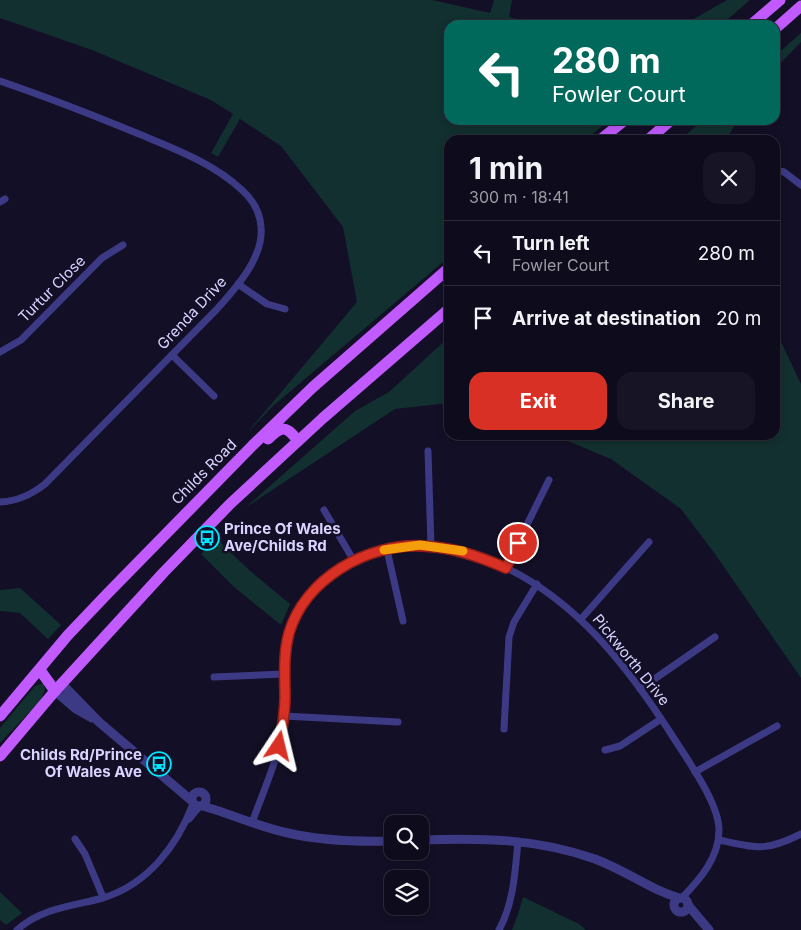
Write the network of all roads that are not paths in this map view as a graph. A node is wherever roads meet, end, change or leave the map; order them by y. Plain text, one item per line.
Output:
1 (780, 0) edge
2 (801, 6) edge
3 (757, 20) edge
4 (780, 25) edge
5 (0, 81) edge
6 (618, 125) edge
7 (665, 125) edge
8 (606, 135) edge
9 (654, 135) edge
10 (780, 171) edge
11 (801, 185) edge
12 (123, 245) dead end
13 (444, 272) edge
14 (238, 284) junction
15 (285, 310) dead end
16 (444, 313) edge
17 (0, 352) edge
18 (172, 355) junction
19 (214, 396) dead end
20 (298, 441) junction
21 (428, 451) dead end
22 (549, 480) dead end
23 (0, 502) edge
24 (324, 510) dead end
25 (185, 513) junction
26 (650, 542) dead end
27 (431, 546) junction
28 (387, 550) junction
29 (354, 561) junction
30 (506, 568) junction
31 (537, 584) junction
32 (581, 619) junction
33 (403, 621) dead end
34 (715, 638) dead end
35 (40, 670) junction
36 (284, 674) junction
37 (214, 677) dead end
38 (58, 688) junction
39 (640, 689) junction
40 (0, 716) edge
41 (284, 716) junction
42 (661, 719) junction
43 (398, 722) dead end
44 (777, 726) dead end
45 (504, 729) dead end
46 (606, 750) dead end
47 (0, 756) edge
48 (694, 772) junction
49 (198, 801) junction
50 (252, 823) junction
51 (801, 834) edge
52 (75, 839) dead end
53 (429, 840) edge
54 (719, 840) junction
55 (384, 841) edge
56 (518, 841) junction
57 (103, 898) junction
58 (682, 904) junction
59 (708, 928) edge
60 (17, 930) edge
61 (498, 930) edge

1 - 3 main road
2 - 4 main road
5 - 14 street, Grenda Drive
6 - 8 main road
7 - 9 main road
10 - 11 street
12 - 17 street, Turtur Close
13 - 25 main road, Childs Road
14 - 15 street
14 - 18 street, Grenda Drive
16 - 20 main road
18 - 19 street
18 - 23 street, Grenda Drive
20 - 25 main road
20 - 38 main road
21 - 27 street
22 - 30 street
24 - 29 street
25 - 35 main road, Childs Road
26 - 32 street
27 - 28 street, Pickworth Drive
27 - 30 street, Pickworth Drive
28 - 29 street, Pickworth Drive
28 - 33 street
29 - 36 street, Pickworth Drive
30 - 31 street, Pickworth Drive
31 - 32 street, Pickworth Drive
31 - 45 street
32 - 39 street, Pickworth Drive
34 - 39 street
35 - 38 main road
35 - 40 main road, Childs Road
36 - 37 street
36 - 41 street, Pickworth Drive
38 - 47 main road
38 - 49 street
39 - 42 street, Pickworth Drive
41 - 43 street
41 - 50 street, Pickworth Drive
42 - 46 street
42 - 48 street, Pickworth Drive
44 - 48 street
48 - 54 street, Pickworth Drive
49 - 50 street
49 - 57 street
50 - 55 street
51 - 54 street
52 - 57 street
53 - 56 street
54 - 58 street, Pickworth Drive
56 - 58 street
56 - 61 street
57 - 60 street
58 - 59 street

